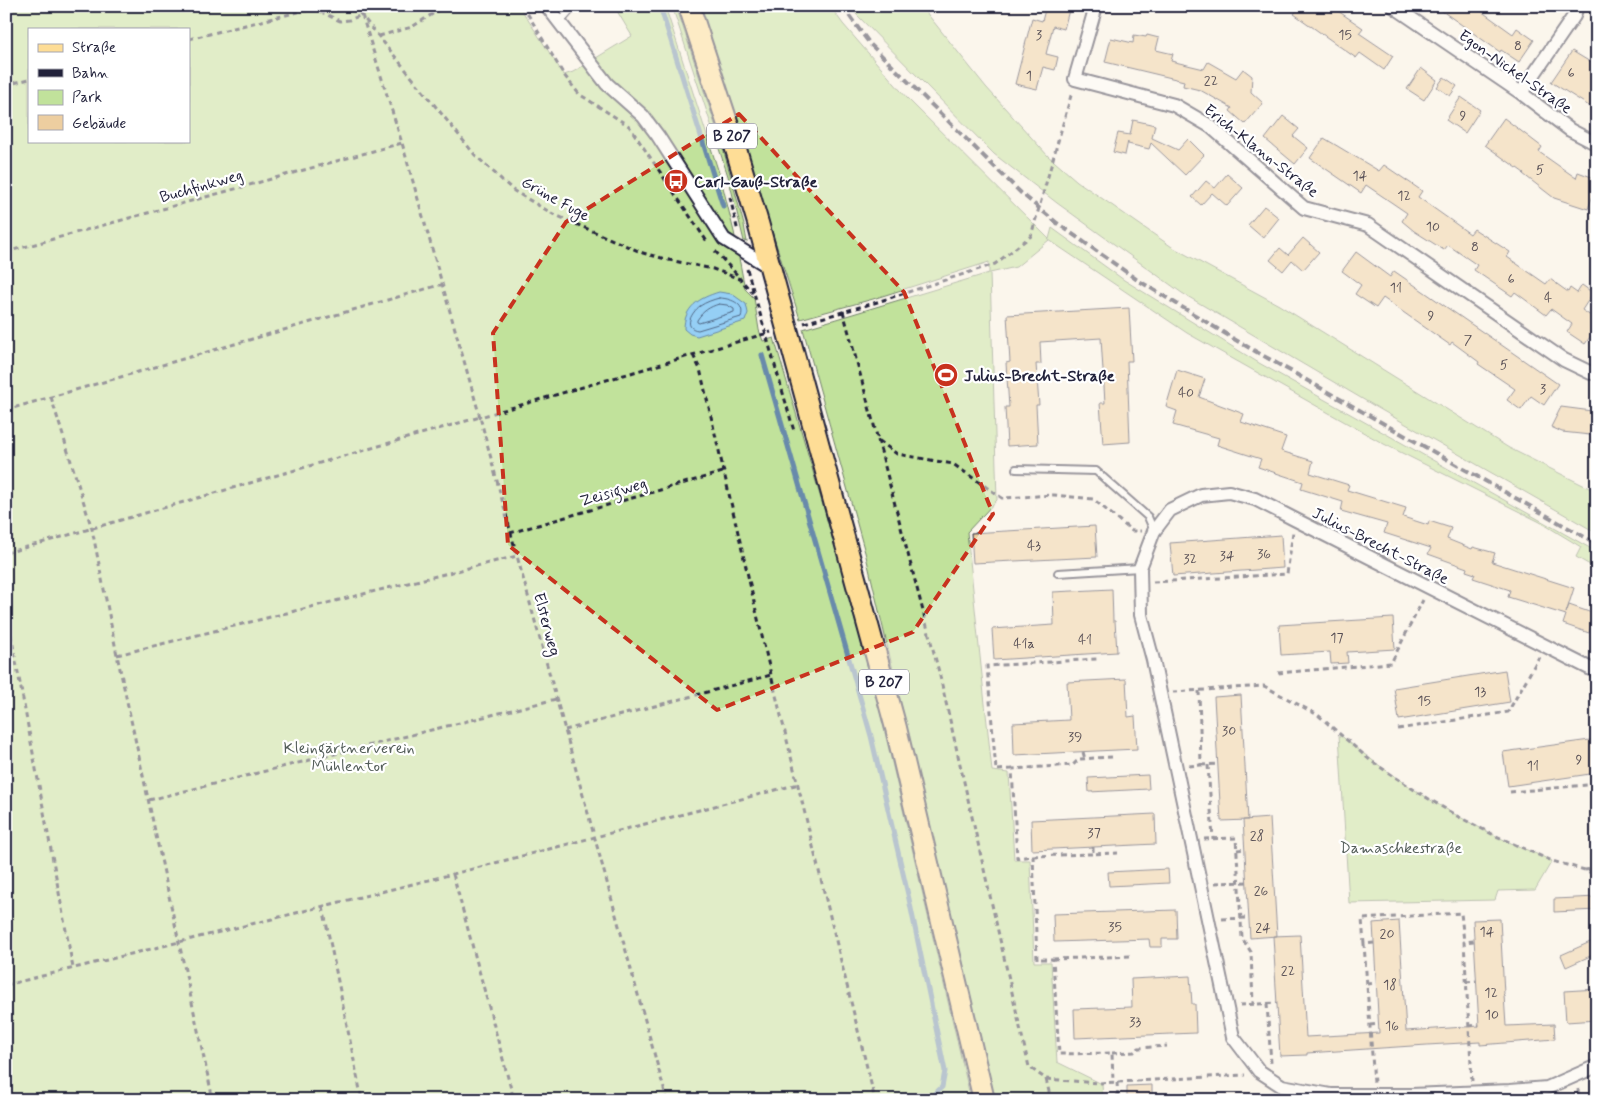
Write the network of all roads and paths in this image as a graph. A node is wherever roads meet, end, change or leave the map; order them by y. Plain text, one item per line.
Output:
1 (354, 6) edge
2 (445, 6) edge
3 (523, 6) edge
4 (547, 6) edge
5 (574, 6) edge
6 (689, 6) edge
7 (1096, 6) edge
8 (1393, 6) edge
9 (1577, 6) edge
10 (362, 15) junction
11 (559, 23) junction
12 (380, 36) junction
13 (190, 39) edge
14 (1075, 79) junction
15 (28, 80) edge
16 (6, 85) edge
17 (1521, 93) junction
18 (402, 143) junction
19 (1597, 144) edge
20 (730, 196) dead end
21 (708, 244) dead end
22 (715, 251) dead end
23 (6, 252) edge
24 (743, 252) junction
25 (769, 267) junction
26 (740, 279) junction
27 (442, 284) junction
28 (753, 294) junction
29 (843, 312) junction
30 (787, 328) junction
31 (766, 334) junction
32 (692, 355) junction
33 (1597, 374) edge
34 (51, 397) junction
35 (6, 410) edge
36 (480, 417) junction
37 (797, 439) dead end
38 (878, 440) junction
39 (1016, 469) dead end
40 (723, 472) junction
41 (1294, 518) junction
42 (92, 529) junction
43 (1154, 531) junction
44 (510, 533) junction
45 (6, 553) edge
46 (516, 556) junction
47 (1140, 568) junction
48 (1058, 573) dead end
49 (1140, 583) junction
50 (1429, 587) junction
51 (6, 608) edge
52 (1545, 646) junction
53 (117, 655) junction
54 (1098, 659) dead end
55 (1597, 672) edge
56 (1278, 673) dead end
57 (772, 676) junction
58 (1199, 690) junction
59 (1160, 693) junction
60 (556, 699) junction
61 (1398, 729) dead end
62 (565, 730) junction
63 (1084, 752) dead end
64 (1112, 758) dead end
65 (1084, 759) junction
66 (1218, 764) dead end
67 (1201, 765) junction
68 (1208, 765) junction
69 (1176, 768) junction
70 (1012, 769) junction
71 (799, 784) junction
72 (1597, 784) edge
73 (1510, 792) dead end
74 (149, 800) junction
75 (596, 837) junction
76 (1213, 839) junction
77 (1191, 840) junction
78 (1093, 847) dead end
79 (1237, 850) junction
80 (1245, 850) dead end
81 (1118, 853) dead end
82 (1093, 854) junction
83 (1033, 856) junction
84 (1597, 868) edge
85 (1585, 870) junction
86 (453, 874) junction
87 (1597, 876) edge
88 (1238, 882) junction
89 (1247, 882) dead end
90 (1200, 884) junction
91 (323, 907) junction
92 (1240, 918) junction
93 (1246, 918) dead end
94 (1208, 920) junction
95 (1474, 941) dead end
96 (1464, 942) junction
97 (179, 943) junction
98 (1374, 943) dead end
99 (1364, 944) junction
100 (1133, 956) dead end
101 (1053, 959) junction
102 (73, 968) junction
103 (1466, 982) junction
104 (1476, 982) dead end
105 (1376, 983) dead end
106 (1367, 984) junction
107 (6, 985) edge
108 (1277, 1003) dead end
109 (1254, 1004) junction
110 (1267, 1004) junction
111 (1226, 1006) junction
112 (1379, 1024) dead end
113 (1370, 1025) junction
114 (1479, 1025) dead end
115 (1469, 1026) junction
116 (1166, 1046) dead end
117 (1112, 1053) junction
118 (1597, 1066) edge
119 (1259, 1071) junction
120 (1046, 1078) junction
121 (1272, 1079) junction
122 (1115, 1082) junction
123 (1472, 1093) junction
124 (1375, 1096) junction
125 (213, 1100) edge
126 (362, 1100) edge
127 (514, 1100) edge
128 (667, 1100) edge
129 (874, 1100) edge
130 (984, 1100) edge
131 (1051, 1100) edge
132 (1118, 1100) edge

1 - 10 path, Grüne Fuge
2 - 12 path
3 - 21 path
4 - 11 street
5 - 11 lane
6 - 25 main road, B 207
7 - 14 street
8 - 17 street, Egon-Nickel-Straße
9 - 17 street
10 - 12 path, Grüne Fuge
10 - 13 path
10 - 18 path, Elsterweg
11 - 24 street
12 - 26 path, Grüne Fuge
14 - 29 path
14 - 33 street, Erich-Klann-Straße
15 - 16 path
17 - 19 street, Egon-Nickel-Straße
18 - 23 path, Buchfinkweg
18 - 27 path, Elsterweg
20 - 24 path
22 - 26 path
24 - 25 street
24 - 28 path
25 - 30 main road, B 207
26 - 28 path, Grüne Fuge
27 - 34 path
27 - 36 path, Elsterweg
28 - 31 path
29 - 30 path
29 - 38 path
30 - 130 main road, B 207
31 - 32 path
31 - 37 path
32 - 36 path
32 - 40 path
34 - 35 path
34 - 42 path
36 - 42 path
36 - 44 path, Elsterweg
38 - 43 path
38 - 120 path
39 - 43 lane
40 - 44 path, Zeisigweg
40 - 57 path
41 - 43 street, Julius-Brecht-Straße
41 - 49 path
41 - 50 street, Julius-Brecht-Straße
42 - 45 path
42 - 53 path
43 - 47 street
44 - 46 path, Elsterweg
46 - 53 path
46 - 60 path, Elsterweg
47 - 48 lane
47 - 49 street
49 - 59 street
50 - 52 street, Julius-Brecht-Straße
50 - 56 path
51 - 102 path
52 - 55 street, Julius-Brecht-Straße
52 - 61 path
53 - 74 path
54 - 70 path
57 - 62 path
57 - 71 path
58 - 59 path
58 - 67 path
58 - 85 path
59 - 69 street
60 - 62 path, Elsterweg
60 - 74 path
62 - 75 path, Elsterweg
63 - 65 path
64 - 65 path
65 - 70 path
66 - 68 path
67 - 68 path
67 - 69 path
68 - 76 path
69 - 77 street
70 - 83 path
71 - 75 path
71 - 129 path
72 - 73 path
74 - 97 path
75 - 86 path
75 - 128 path, Elsterweg
76 - 77 path
76 - 79 path
77 - 90 street
78 - 82 path
79 - 80 path
79 - 88 path
81 - 82 path
82 - 83 path
83 - 101 path
84 - 85 path
85 - 87 path
86 - 91 path
86 - 127 path
88 - 89 path
88 - 90 path
88 - 92 path
90 - 94 street
91 - 97 path
91 - 126 path
92 - 93 path
92 - 94 path
92 - 109 path
94 - 111 street
95 - 96 path
96 - 99 path
96 - 103 path
97 - 102 path
97 - 125 path
98 - 99 path
99 - 106 path
100 - 101 path
101 - 117 path
102 - 107 path
103 - 104 path
103 - 115 path
105 - 106 path
106 - 113 path
108 - 110 path
109 - 110 path
109 - 111 path
110 - 121 path
111 - 119 street
112 - 113 path
113 - 124 path
114 - 115 path
115 - 123 path
116 - 117 path
117 - 122 path
118 - 123 street
119 - 121 street
119 - 122 path
120 - 122 path
120 - 131 path
121 - 124 street
122 - 132 path
123 - 124 street

